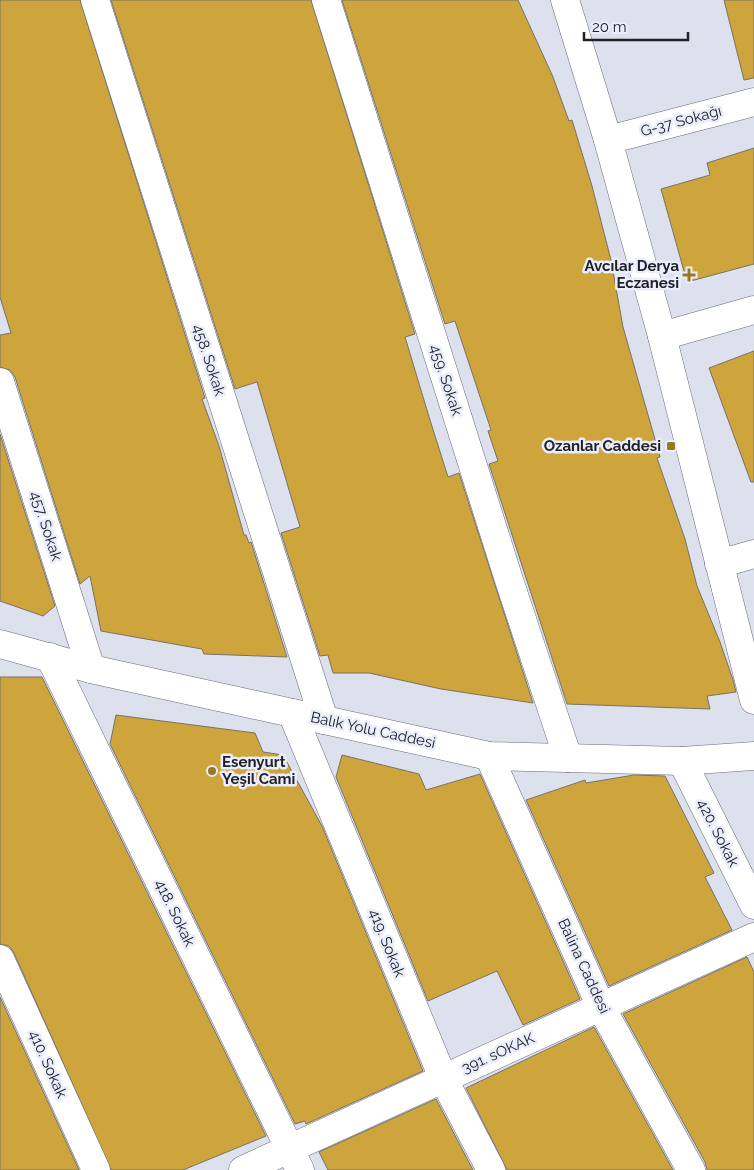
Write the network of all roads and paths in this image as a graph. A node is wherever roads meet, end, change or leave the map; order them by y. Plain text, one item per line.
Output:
1 (95, 0) edge
2 (326, 0) edge
3 (565, 0) edge
4 (754, 102) edge
5 (608, 140) junction
6 (754, 310) edge
7 (662, 336) junction
8 (0, 382) edge
9 (754, 554) edge
10 (719, 564) junction
11 (0, 644) edge
12 (50, 657) junction
13 (92, 669) junction
14 (754, 700) edge
15 (292, 713) junction
16 (324, 720) junction
17 (489, 756) junction
18 (754, 756) edge
19 (568, 758) junction
20 (682, 761) junction
21 (754, 906) edge
22 (754, 937) edge
23 (0, 959) edge
24 (601, 1007) junction
25 (443, 1078) junction
26 (295, 1159) edge
27 (96, 1170) edge
28 (243, 1170) edge
29 (491, 1170) edge
30 (691, 1170) edge

1 - 16 street, 458. Sokak
2 - 19 street, 459. Sokak
3 - 5 street
4 - 5 street, G-37 Sokağı
5 - 7 street
6 - 7 street
7 - 10 street
8 - 13 street, 457. Sokak
9 - 10 street
10 - 14 street
11 - 12 street, Balık Yolu Caddesi
12 - 13 street, Balık Yolu Caddesi
12 - 26 street, 418. Sokak
13 - 15 street, Balık Yolu Caddesi
15 - 16 street, Balık Yolu Caddesi
15 - 25 street, 419. Sokak
16 - 17 street, Balık Yolu Caddesi
17 - 19 street, Balık Yolu Caddesi
17 - 24 street, Balina Caddesi
18 - 20 street, Balık Yolu Caddesi
19 - 20 street, Balık Yolu Caddesi
20 - 21 street, 420. Sokak
22 - 24 street, 391. sOKAK
23 - 27 street, 410. Sokak
24 - 25 street, 391. sOKAK
24 - 30 street, Balina Caddesi
25 - 26 street, 391. sOKAK
25 - 29 street, 419. Sokak
26 - 28 street, 391. sOKAK

